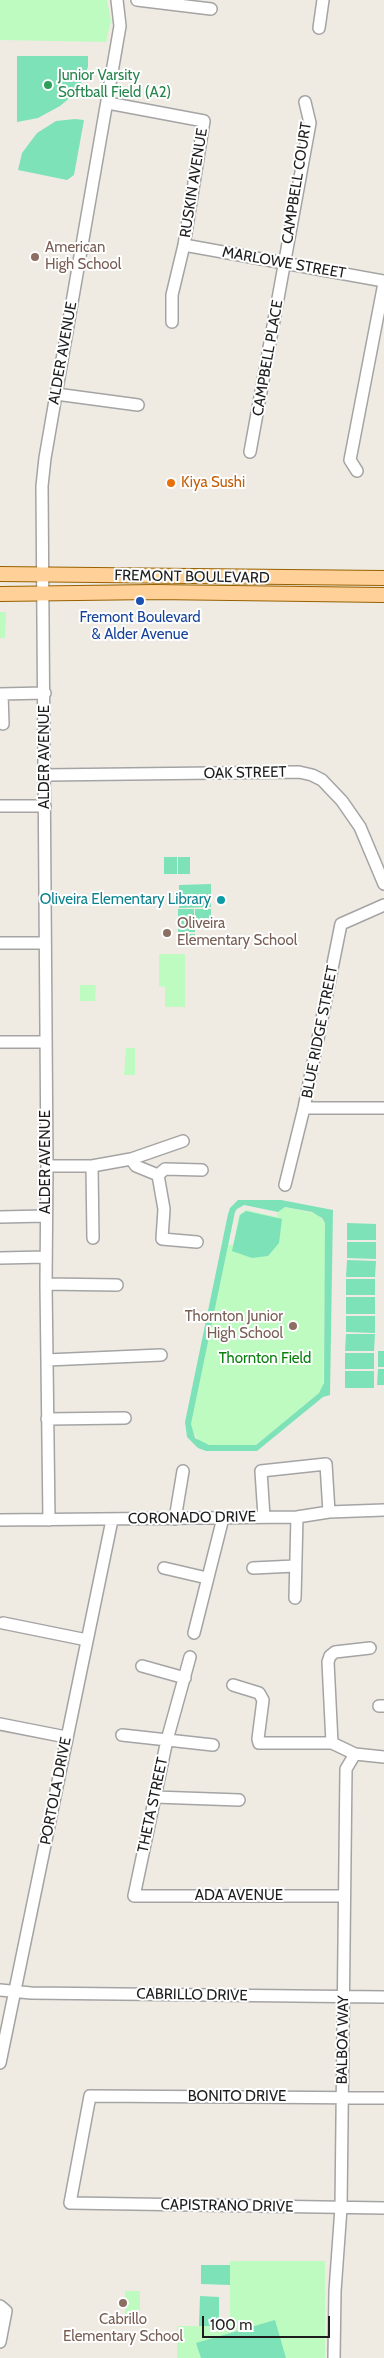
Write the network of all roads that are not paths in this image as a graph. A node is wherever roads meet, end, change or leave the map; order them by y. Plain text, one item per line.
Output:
1 (117, 0) edge
2 (137, 0) edge
3 (323, 0) edge
4 (211, 9) dead end
5 (319, 28) dead end
6 (305, 102) dead end
7 (108, 103) junction
8 (184, 245) junction
9 (285, 263) junction
10 (384, 282) edge
11 (172, 322) dead end
12 (56, 394) junction
13 (138, 405) dead end
14 (250, 452) dead end
15 (357, 471) dead end
16 (0, 574) edge
17 (44, 574) junction
18 (384, 578) edge
19 (0, 594) edge
20 (44, 594) junction
21 (384, 595) edge
22 (45, 693) junction
23 (1, 694) edge
24 (3, 724) dead end
25 (45, 775) junction
26 (0, 806) edge
27 (45, 806) junction
28 (384, 884) edge
29 (384, 905) edge
30 (0, 942) edge
31 (45, 943) junction
32 (0, 1042) edge
33 (45, 1042) junction
34 (304, 1108) junction
35 (384, 1108) edge
36 (183, 1141) dead end
37 (132, 1159) junction
38 (47, 1166) junction
39 (92, 1166) junction
40 (202, 1170) dead end
41 (158, 1175) junction
42 (285, 1185) dead end
43 (45, 1216) junction
44 (0, 1217) edge
45 (92, 1238) dead end
46 (197, 1242) dead end
47 (0, 1258) edge
48 (45, 1258) junction
49 (46, 1284) junction
50 (117, 1285) dead end
51 (161, 1355) dead end
52 (47, 1360) junction
53 (125, 1418) dead end
54 (47, 1419) junction
55 (183, 1471) dead end
56 (384, 1510) edge
57 (329, 1512) junction
58 (264, 1517) junction
59 (297, 1517) junction
60 (223, 1518) junction
61 (0, 1520) edge
62 (49, 1520) junction
63 (112, 1520) junction
64 (175, 1520) junction
65 (295, 1566) junction
66 (164, 1568) dead end
67 (253, 1568) dead end
68 (207, 1578) junction
69 (295, 1598) dead end
70 (3, 1622) dead end
71 (194, 1632) dead end
72 (87, 1640) junction
73 (370, 1648) dead end
74 (190, 1657) dead end
75 (142, 1666) dead end
76 (185, 1678) junction
77 (233, 1685) dead end
78 (0, 1724) edge
79 (122, 1735) dead end
80 (66, 1737) junction
81 (167, 1740) junction
82 (332, 1743) junction
83 (213, 1745) dead end
84 (355, 1754) junction
85 (384, 1757) edge
86 (155, 1797) junction
87 (238, 1800) dead end
88 (134, 1896) joint
89 (344, 1896) junction
90 (0, 1990) edge
91 (15, 1992) junction
92 (344, 1997) junction
93 (384, 1998) edge
94 (0, 2063) edge
95 (342, 2098) junction
96 (384, 2098) edge
97 (70, 2203) joint
98 (341, 2208) junction
99 (384, 2208) edge
100 (0, 2306) edge
101 (0, 2342) edge
102 (334, 2358) edge

1 - 7 street, ALDER AVENUE
2 - 4 street
3 - 5 street
6 - 9 street, CAMPBELL COURT
7 - 8 street, RUSKIN AVENUE
7 - 12 street, ALDER AVENUE
8 - 9 street, MARLOWE STREET
8 - 11 street, RUSKIN AVENUE
9 - 10 street, MARLOWE STREET
9 - 14 street, CAMPBELL PLACE
10 - 15 street
12 - 13 street
12 - 17 street, ALDER AVENUE
16 - 17 main road, FREMONT BOULEVARD
17 - 18 main road, FREMONT BOULEVARD
17 - 20 street, ALDER AVENUE
19 - 20 main road, FREMONT BOULEVARD
20 - 21 main road, FREMONT BOULEVARD
20 - 22 street, ALDER AVENUE
22 - 23 street
22 - 25 street, ALDER AVENUE
23 - 24 street
25 - 27 street, ALDER AVENUE
25 - 28 street, OAK STREET
26 - 27 street
27 - 31 street, ALDER AVENUE
29 - 34 street, BLUE RIDGE STREET
30 - 31 street
31 - 33 street, ALDER AVENUE
32 - 33 street
33 - 38 street, ALDER AVENUE
34 - 35 street
34 - 42 street, BLUE RIDGE STREET
36 - 37 street
37 - 39 street
37 - 41 street
38 - 39 street
38 - 43 street, ALDER AVENUE
39 - 45 street
40 - 41 street
41 - 46 street
43 - 44 street
43 - 48 street, ALDER AVENUE
47 - 48 street
48 - 49 street, ALDER AVENUE
49 - 50 street
49 - 52 street, ALDER AVENUE
51 - 52 street
52 - 54 street, ALDER AVENUE
53 - 54 street
54 - 62 street, ALDER AVENUE
55 - 64 street
56 - 57 street, CORONADO DRIVE
57 - 58 street
57 - 59 street, CORONADO DRIVE
58 - 59 street, CORONADO DRIVE
58 - 60 street, CORONADO DRIVE
59 - 65 street
60 - 64 street, CORONADO DRIVE
60 - 68 street
61 - 62 street, CORONADO DRIVE
62 - 63 street, CORONADO DRIVE
63 - 64 street, CORONADO DRIVE
63 - 72 street, PORTOLA DRIVE
65 - 67 street
65 - 69 street
66 - 68 street
68 - 71 street
70 - 72 street
72 - 80 street, PORTOLA DRIVE
73 - 82 street
74 - 76 street, THETA STREET
75 - 76 street
76 - 81 street, THETA STREET
77 - 82 street
78 - 80 street
79 - 81 street
80 - 91 street, PORTOLA DRIVE
81 - 83 street
81 - 86 street, THETA STREET
82 - 84 street
84 - 85 street
84 - 89 street, BALBOA WAY
86 - 87 street
86 - 88 street, THETA STREET
88 - 89 street, ADA AVENUE
89 - 92 street, BALBOA WAY
90 - 91 street, CABRILLO DRIVE
91 - 92 street, CABRILLO DRIVE
91 - 94 street, PORTOLA DRIVE
92 - 93 street, CABRILLO DRIVE
92 - 95 street, BALBOA WAY
95 - 96 street, BONITO DRIVE
95 - 97 street, BONITO DRIVE
95 - 98 street, BALBOA WAY
97 - 98 street, CAPISTRANO DRIVE
98 - 99 street, CAPISTRANO DRIVE
98 - 102 street, BALBOA WAY
100 - 101 street

